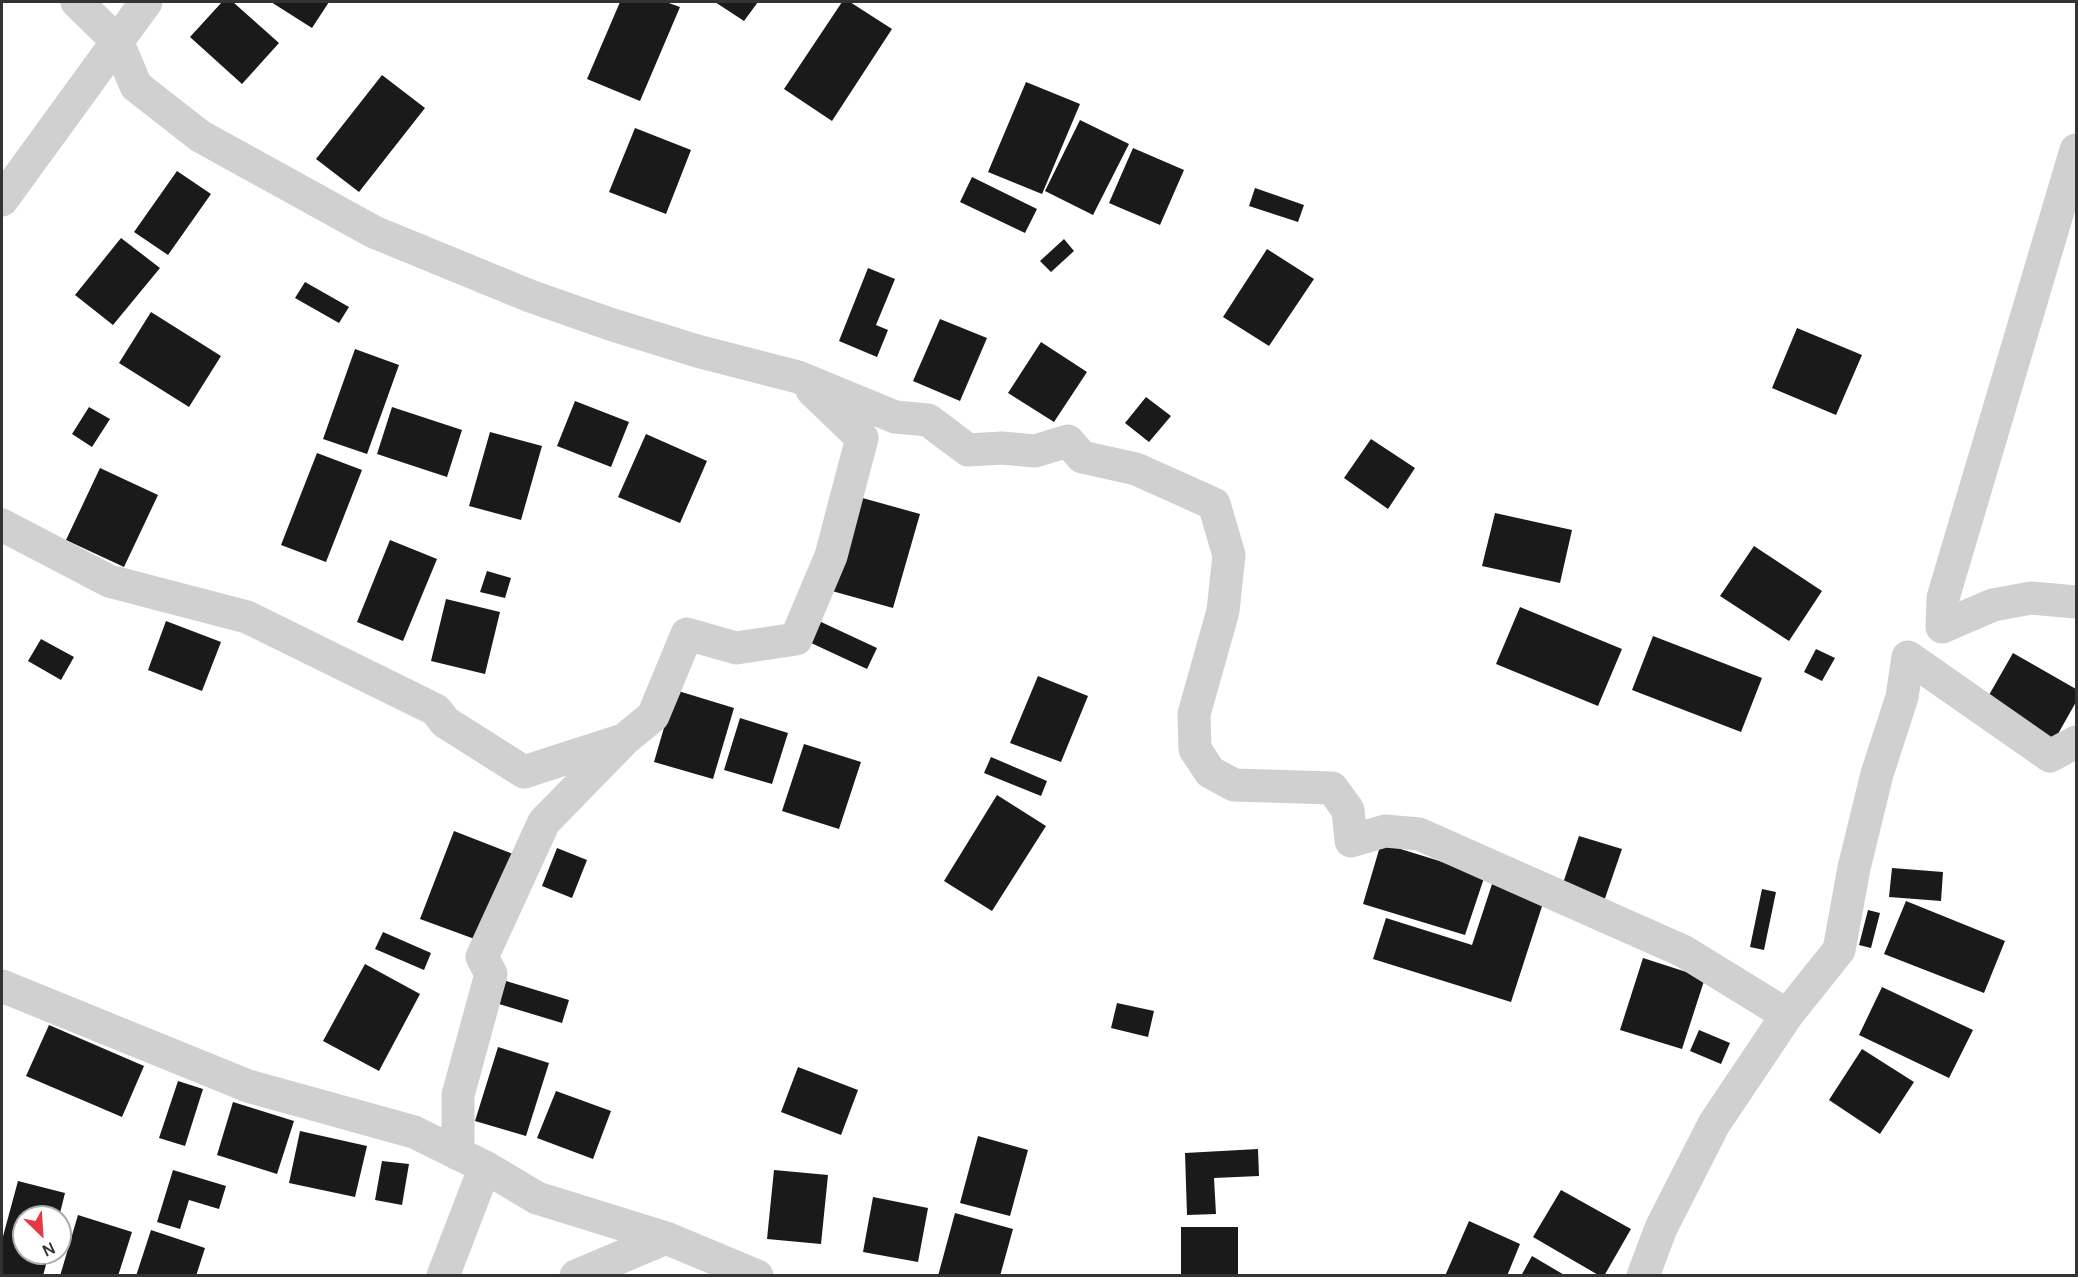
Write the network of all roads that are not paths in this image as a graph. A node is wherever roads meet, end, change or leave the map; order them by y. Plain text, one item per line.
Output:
1 (77, 2) edge
2 (146, 2) edge
3 (117, 41) junction
4 (2076, 150) edge
5 (2, 200) edge
6 (798, 377) junction
7 (2, 525) edge
8 (2076, 602) edge
9 (625, 739) junction
10 (2076, 742) edge
11 (2, 986) edge
12 (1787, 1015) junction
13 (472, 1160) junction
14 (666, 1238) junction
15 (443, 1275) edge
16 (576, 1275) edge
17 (757, 1275) edge
18 (1643, 1275) edge

1 - 3 street
2 - 3 street
3 - 5 street
3 - 6 street
4 - 8 street
6 - 9 street
6 - 12 street
7 - 9 street
9 - 13 street
10 - 12 street
11 - 13 street
12 - 18 street
13 - 14 street
13 - 15 street
14 - 16 street
14 - 17 street

